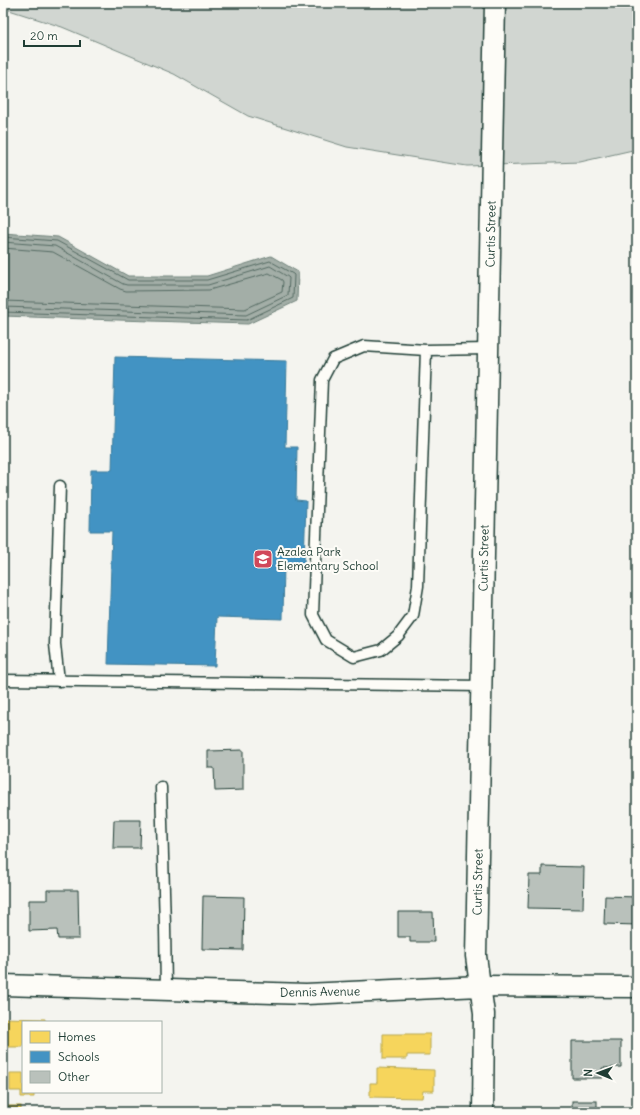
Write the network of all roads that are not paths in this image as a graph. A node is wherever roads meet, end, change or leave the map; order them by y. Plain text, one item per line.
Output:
1 (495, 3) edge
2 (488, 349) junction
3 (426, 350) junction
4 (60, 486) dead end
5 (3, 680) edge
6 (59, 681) junction
7 (482, 686) junction
8 (161, 786) dead end
9 (3, 985) edge
10 (480, 986) junction
11 (637, 987) edge
12 (166, 990) junction
13 (483, 1112) edge

1 - 2 street, Curtis Street
2 - 3 lane
2 - 7 street, Curtis Street
3 - 3 lane
4 - 6 lane
5 - 6 lane
6 - 7 lane
7 - 10 street, Curtis Street
8 - 12 lane
9 - 12 street, Dennis Avenue
10 - 11 street, Dennis Avenue
10 - 12 street, Dennis Avenue
10 - 13 street, Curtis Street

